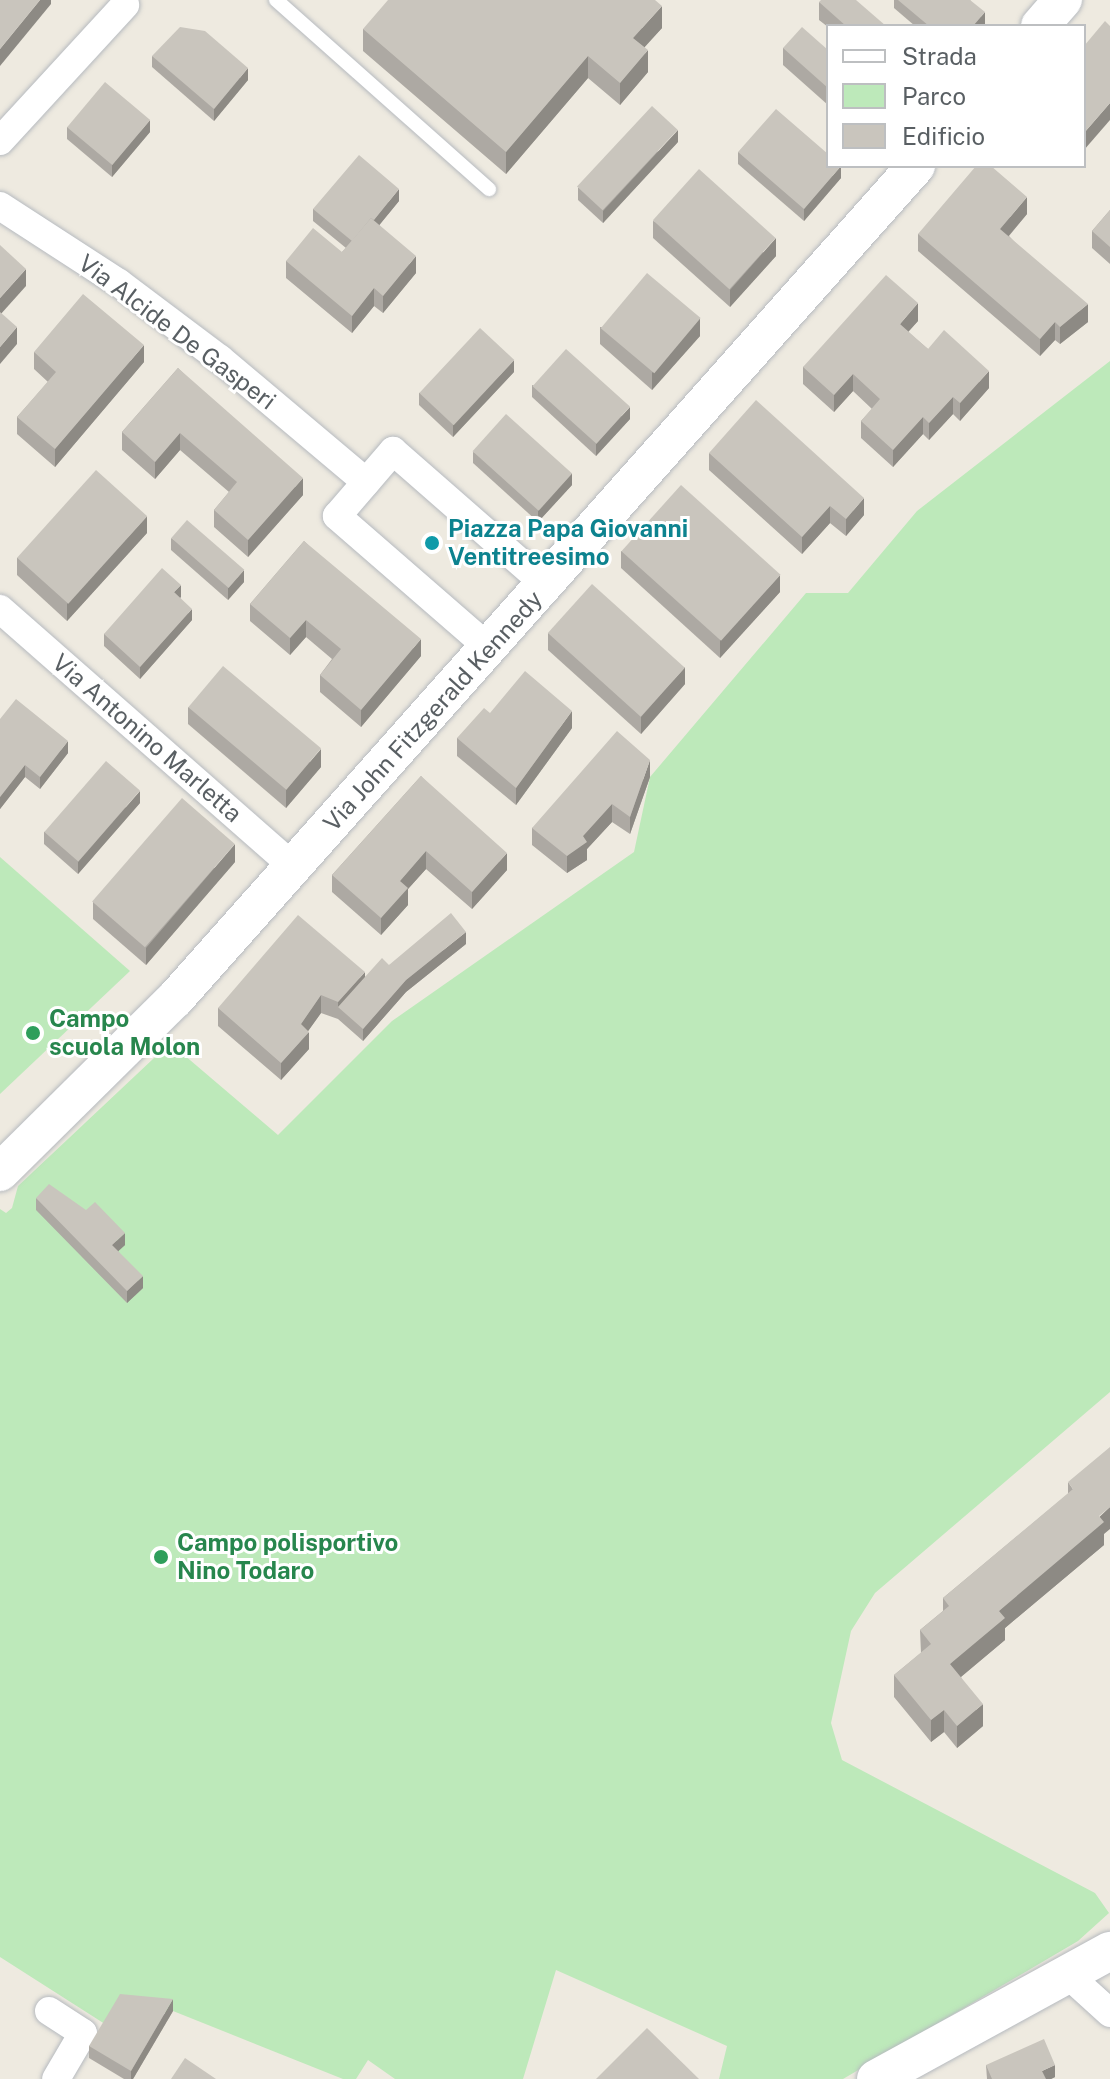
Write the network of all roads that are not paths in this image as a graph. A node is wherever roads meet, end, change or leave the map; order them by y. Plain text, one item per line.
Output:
1 (276, 0) edge
2 (1063, 0) edge
3 (127, 3) edge
4 (1042, 24) edge
5 (0, 141) edge
6 (914, 168) edge
7 (489, 189) dead end
8 (0, 206) edge
9 (356, 474) junction
10 (545, 584) junction
11 (0, 609) edge
12 (490, 649) junction
13 (294, 867) junction
14 (0, 1172) edge
15 (1110, 1951) edge
16 (1067, 1974) junction
17 (49, 2011) dead end
18 (1110, 2013) edge
19 (56, 2079) edge
20 (876, 2079) edge

1 - 7 lane
2 - 4 street
3 - 5 street
6 - 10 street, Via John Fitzgerald Kennedy
8 - 9 street, Via Alcide De Gasperi
9 - 10 street
9 - 12 street
10 - 12 street, Via John Fitzgerald Kennedy
11 - 13 street, Via Antonino Marletta
12 - 13 street, Via John Fitzgerald Kennedy
13 - 14 street, Via John Fitzgerald Kennedy
15 - 16 street
16 - 18 street
16 - 20 street
17 - 19 street

